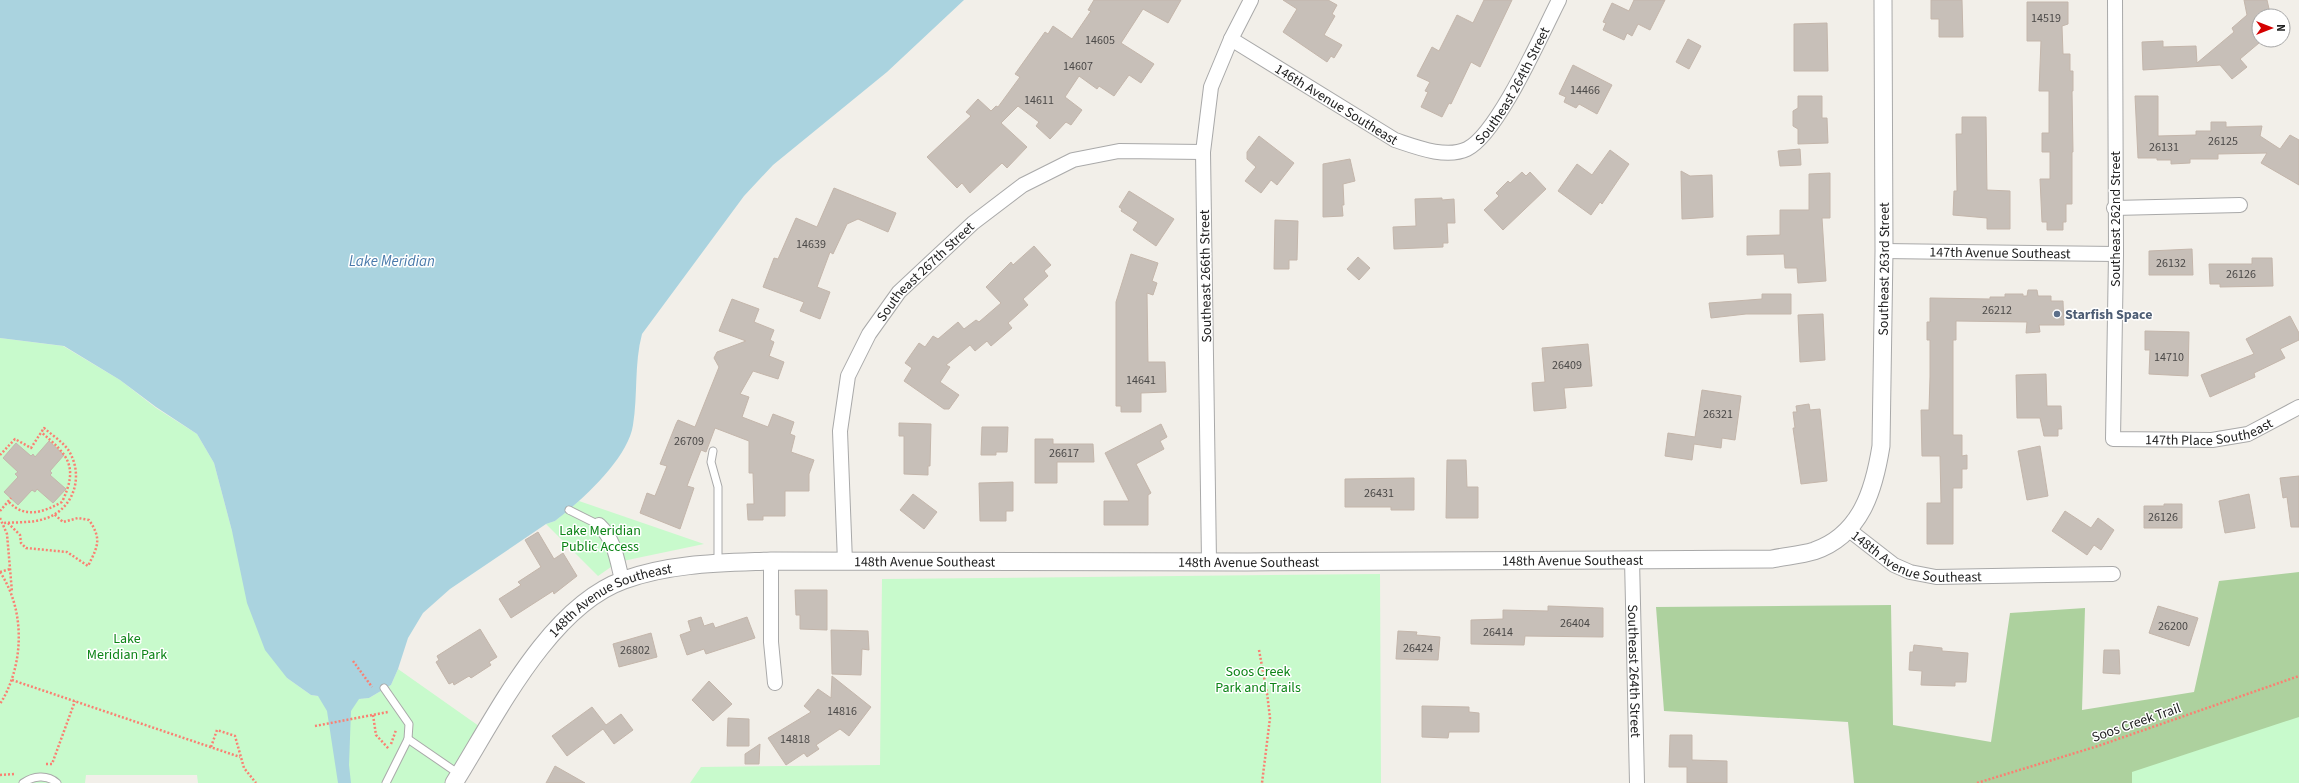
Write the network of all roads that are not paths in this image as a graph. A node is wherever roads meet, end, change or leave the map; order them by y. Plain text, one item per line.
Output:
1 (1252, 0) edge
2 (1558, 0) edge
3 (1883, 0) edge
4 (2115, 0) edge
5 (1231, 39) junction
6 (1203, 152) junction
7 (1449, 152) joint
8 (2240, 204) dead end
9 (2114, 208) junction
10 (1884, 251) junction
11 (2116, 254) junction
12 (2299, 407) edge
13 (2113, 439) joint
14 (713, 451) dead end
15 (569, 510) dead end
16 (599, 525) joint
17 (1849, 530) junction
18 (1632, 558) junction
19 (771, 561) junction
20 (1209, 561) junction
21 (845, 562) junction
22 (718, 564) junction
23 (2113, 574) dead end
24 (622, 580) junction
25 (775, 683) dead end
26 (384, 688) dead end
27 (408, 739) junction
28 (457, 779) edge
29 (23, 783) edge
30 (57, 783) edge
31 (386, 783) edge
32 (1637, 783) edge

1 - 5 street, Southeast 266th Street
2 - 7 street, Southeast 264th Street
3 - 10 street, Southeast 263rd Street
4 - 9 street, Southeast 262nd Street
5 - 6 street, Southeast 266th Street
5 - 7 street, 146th Avenue Southeast
6 - 20 street, Southeast 266th Street
6 - 21 street, Southeast 267th Street
8 - 9 street
9 - 11 street, Southeast 262nd Street
10 - 11 street, 147th Avenue Southeast
10 - 17 street, Southeast 263rd Street
11 - 13 street, Southeast 262nd Street
12 - 13 street, 147th Place Southeast
14 - 22 lane
15 - 16 lane
16 - 24 street
17 - 18 street, 148th Avenue Southeast
17 - 23 street, 148th Avenue Southeast
18 - 20 street, 148th Avenue Southeast
18 - 32 street, Southeast 264th Street
19 - 21 street, 148th Avenue Southeast
19 - 22 street, 148th Avenue Southeast
19 - 25 street
20 - 21 street, 148th Avenue Southeast
22 - 24 street, 148th Avenue Southeast
24 - 28 street, 148th Avenue Southeast
26 - 27 lane
27 - 28 lane, 148th Avenue Southeast
27 - 31 lane
29 - 30 lane

